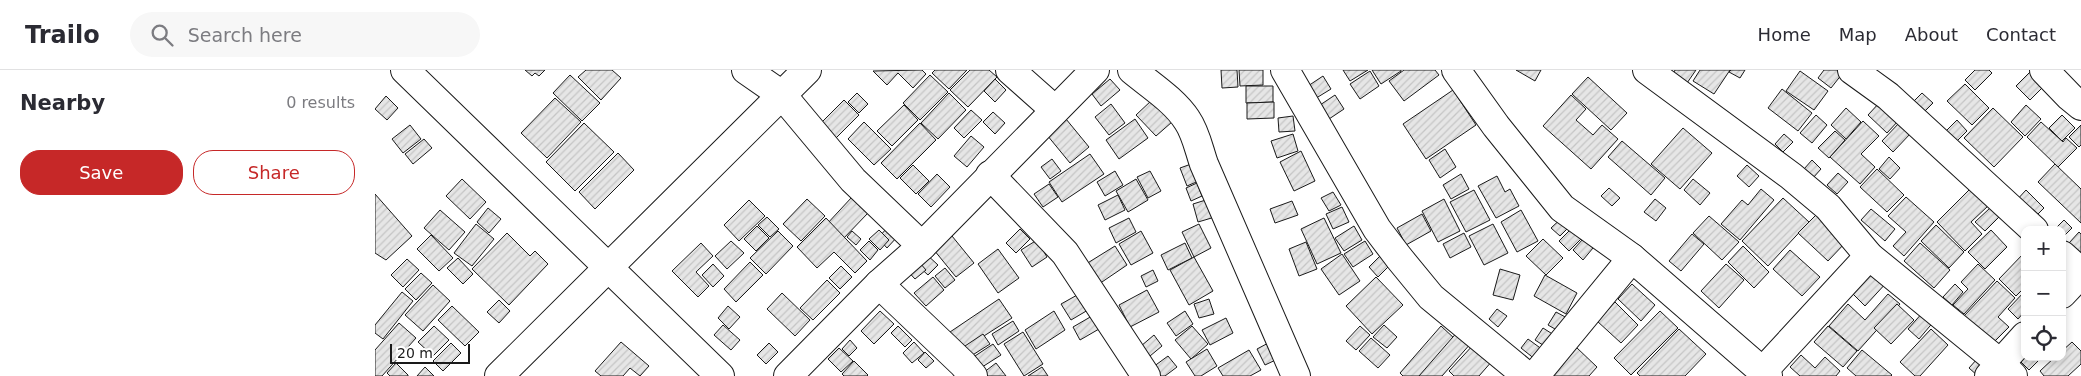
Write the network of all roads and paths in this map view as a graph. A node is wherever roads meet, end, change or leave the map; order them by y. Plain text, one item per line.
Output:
1 (405, 70) edge
2 (746, 70) edge
3 (807, 70) edge
4 (1010, 70) edge
5 (1095, 70) edge
6 (1132, 70) edge
7 (1285, 70) edge
8 (1456, 70) edge
9 (1647, 70) edge
10 (1852, 70) edge
11 (2044, 70) edge
12 (783, 95) junction
13 (2081, 106) edge
14 (1055, 110) junction
15 (990, 175) junction
16 (2030, 226) edge
17 (922, 246) junction
18 (1869, 256) junction
19 (1632, 258) junction
20 (2066, 259) edge
21 (609, 267) junction
22 (2081, 273) edge
23 (879, 284) junction
24 (2066, 290) edge
25 (2021, 342) edge
26 (2001, 372) edge
27 (1766, 374) edge
28 (499, 376) edge
29 (720, 376) edge
30 (788, 376) edge
31 (973, 376) edge
32 (1146, 376) edge
33 (1295, 376) edge
34 (1527, 376) edge
35 (1535, 376) edge

1 - 21 street
2 - 12 street
3 - 12 street
4 - 14 street
5 - 14 street
6 - 33 street
7 - 34 street
8 - 19 street
9 - 18 street
10 - 16 street
11 - 13 street
12 - 17 street
12 - 21 street
14 - 15 street
15 - 17 street
15 - 32 street
17 - 23 street
18 - 26 street
18 - 27 street
19 - 27 street
19 - 35 street
20 - 22 street
21 - 28 street
21 - 29 street
22 - 24 street
23 - 30 street
23 - 31 street
25 - 26 street

